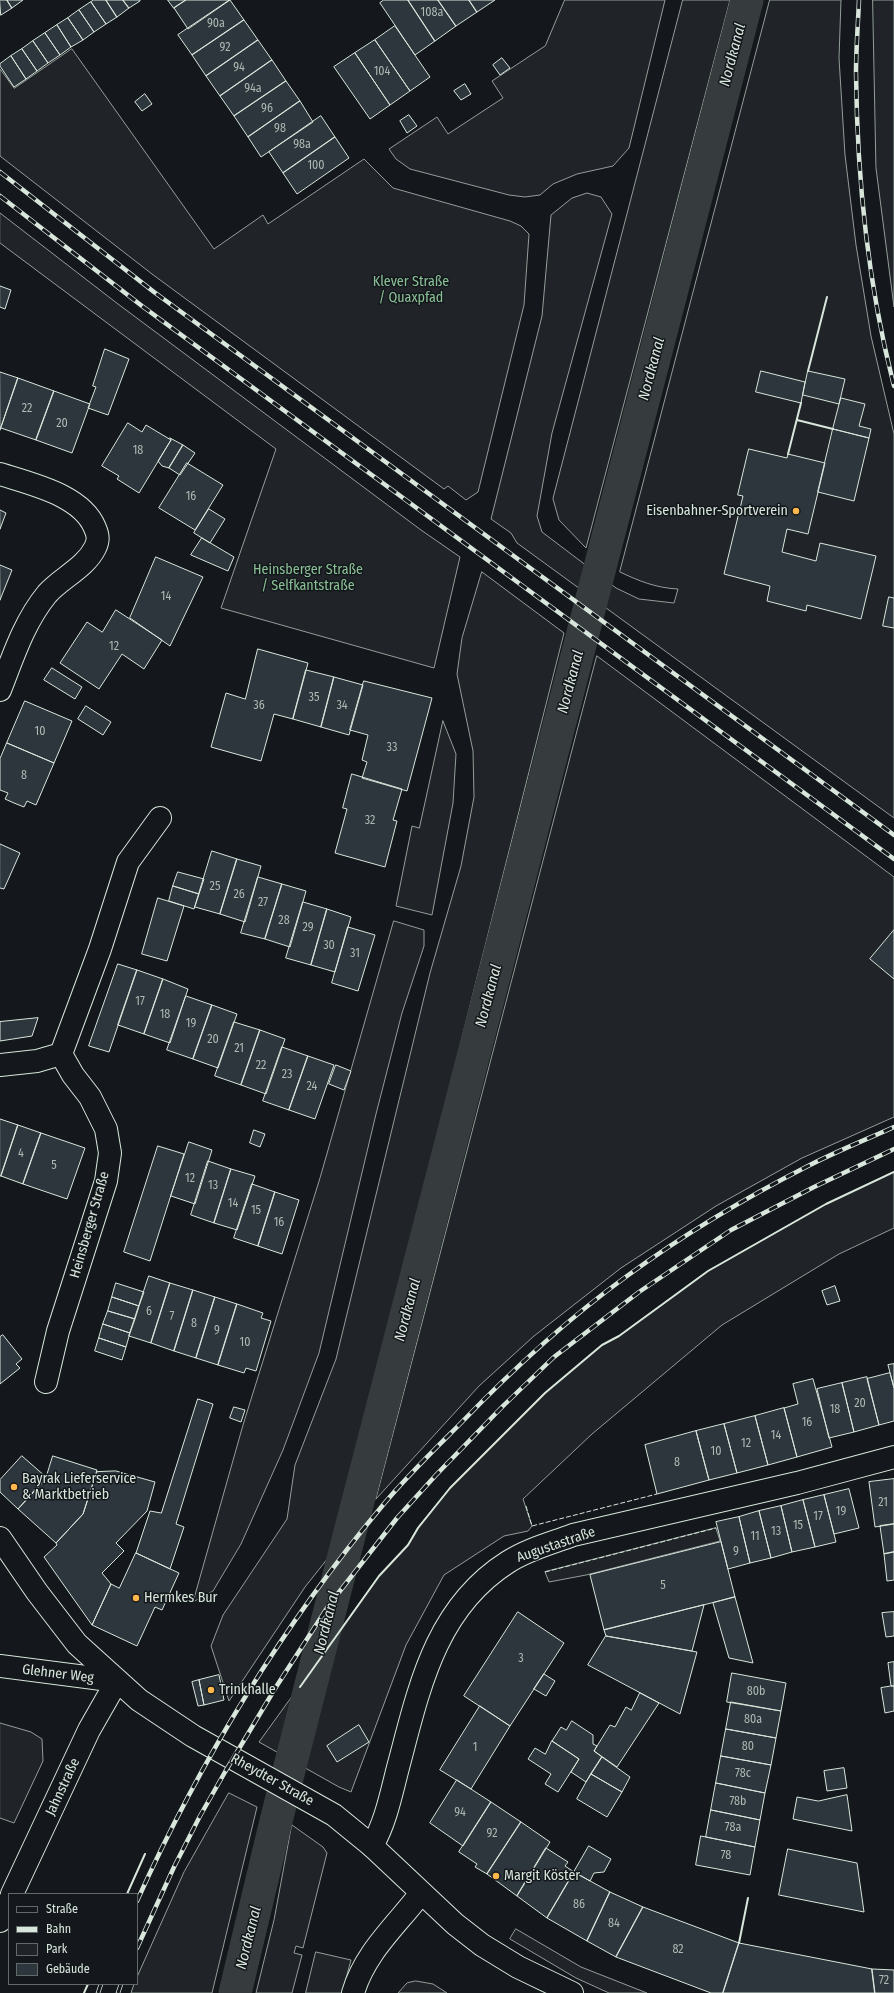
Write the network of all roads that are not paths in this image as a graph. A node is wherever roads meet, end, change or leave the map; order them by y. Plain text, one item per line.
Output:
1 (0, 474) edge
2 (0, 690) edge
3 (160, 818) dead end
4 (62, 1054) junction
5 (0, 1065) edge
6 (46, 1382) dead end
7 (894, 1457) edge
8 (0, 1538) edge
9 (0, 1666) edge
10 (117, 1681) junction
11 (372, 1846) junction
12 (12, 1893) edge
13 (421, 1893) junction
14 (8, 1903) edge
15 (0, 1920) edge
16 (353, 1993) edge
17 (572, 1993) edge

1 - 2 street
3 - 4 street
4 - 5 street
4 - 6 street, Heinsberger Straße
7 - 11 street, Augustastraße
8 - 10 street, Rheydter Straße
9 - 10 street, Glehner Weg
10 - 11 street, Rheydter Straße
10 - 12 street, Jahnstraße
11 - 13 street, Rheydter Straße
13 - 16 street
13 - 17 street, Rheydter Straße
14 - 15 street

